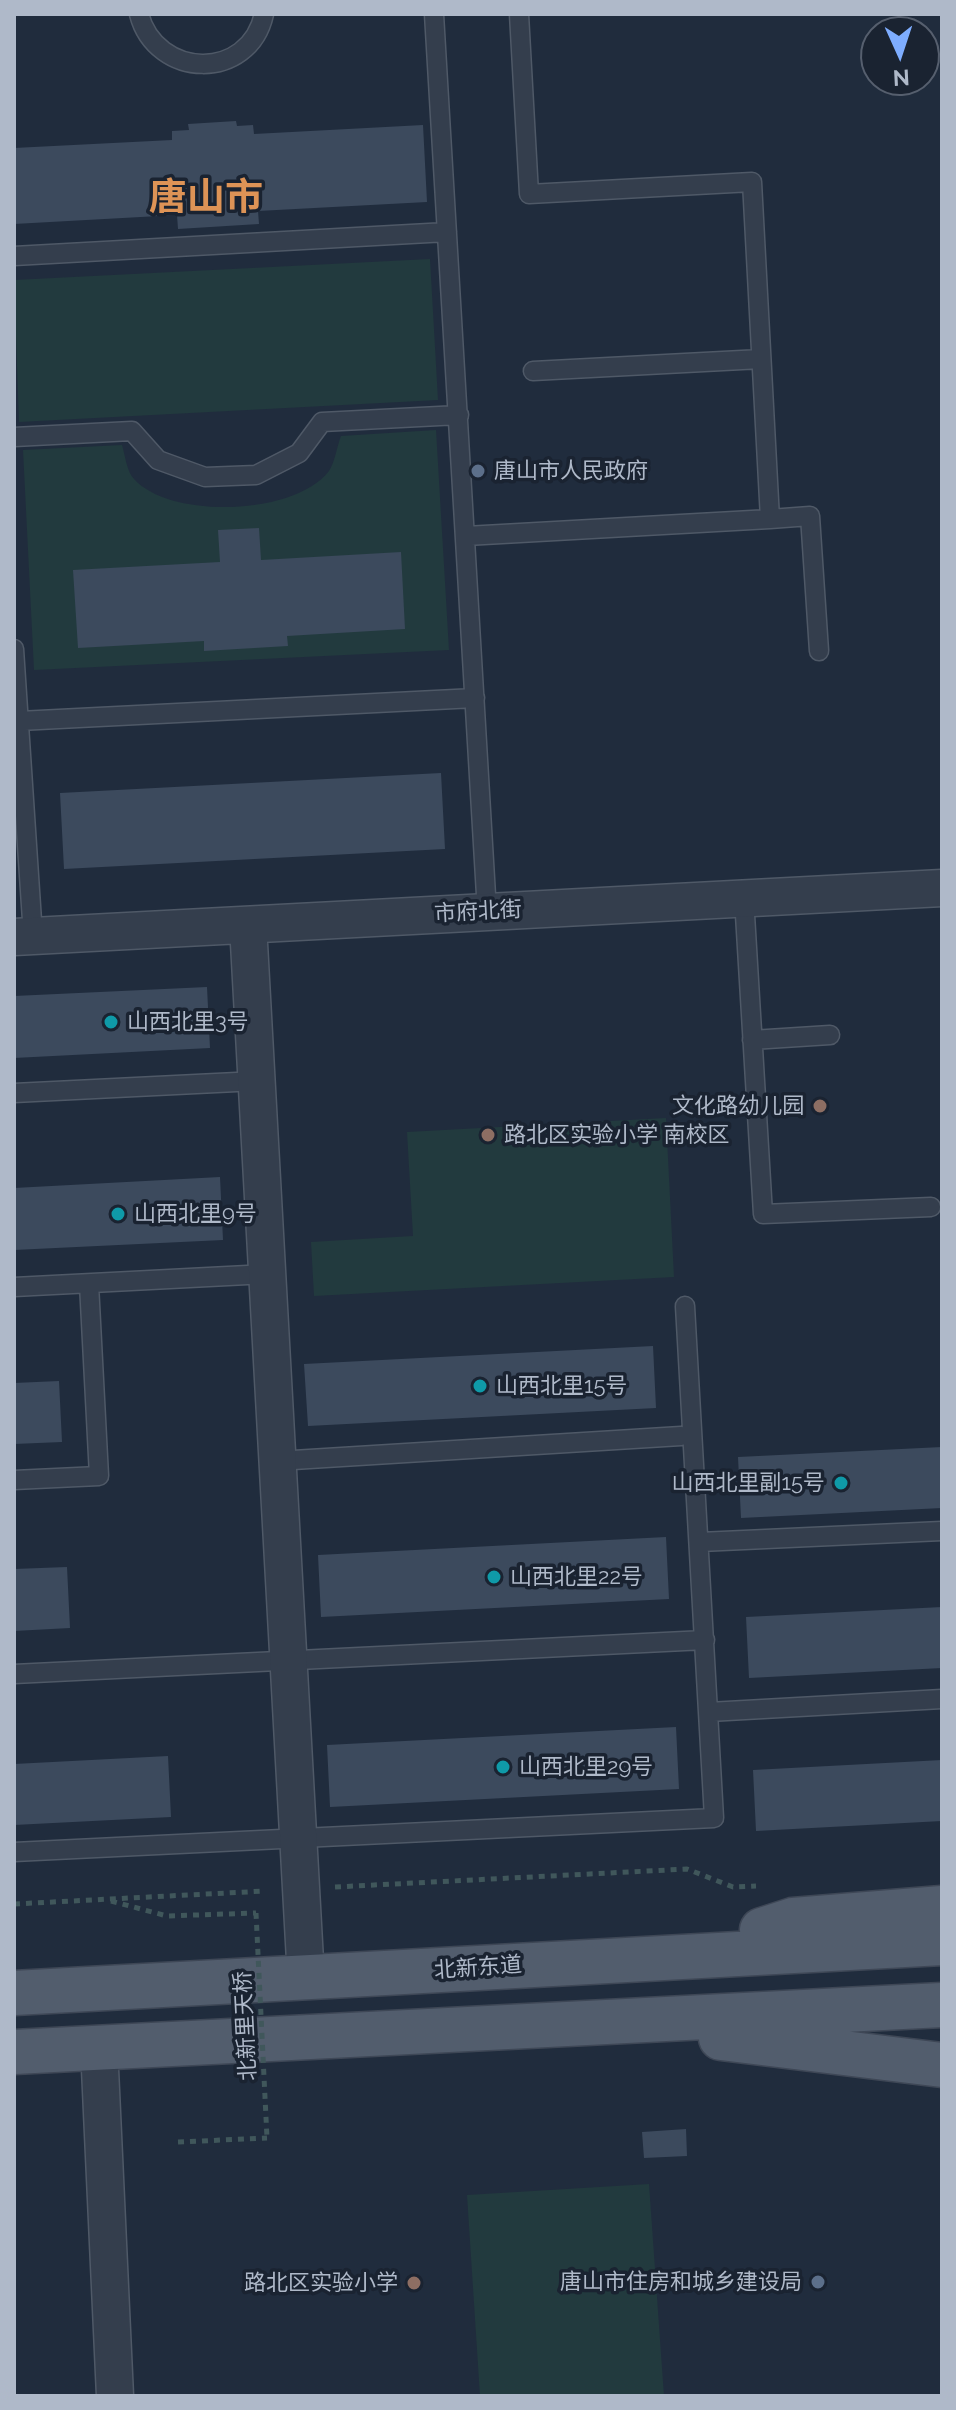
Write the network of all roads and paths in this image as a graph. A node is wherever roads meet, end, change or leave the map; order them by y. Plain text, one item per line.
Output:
1 (139, 14) edge
2 (264, 14) edge
3 (434, 14) edge
4 (519, 14) edge
5 (447, 232) junction
6 (14, 256) edge
7 (761, 359) junction
8 (533, 371) dead end
9 (459, 415) junction
10 (14, 437) edge
11 (770, 519) junction
12 (466, 536) junction
13 (14, 649) edge
14 (819, 651) dead end
15 (475, 698) junction
16 (19, 721) junction
17 (942, 888) edge
18 (744, 898) junction
19 (487, 912) junction
20 (248, 925) junction
21 (23, 937) edge
22 (830, 1035) dead end
23 (752, 1040) junction
24 (257, 1081) junction
25 (14, 1093) edge
26 (931, 1207) dead end
27 (267, 1274) junction
28 (89, 1284) junction
29 (14, 1287) edge
30 (685, 1306) dead end
31 (681, 1436) dead end
32 (277, 1461) junction
33 (14, 1480) edge
34 (942, 1531) edge
35 (700, 1542) junction
36 (705, 1640) junction
37 (287, 1660) junction
38 (14, 1674) edge
39 (942, 1699) edge
40 (709, 1712) junction
41 (297, 1838) junction
42 (14, 1852) edge
43 (687, 1869) dead end
44 (299, 1889) junction
45 (104, 1899) junction
46 (14, 1904) edge
47 (942, 1908) edge
48 (942, 1943) edge
49 (687, 1955) junction
50 (306, 1979) junction
51 (14, 1993) edge
52 (942, 2005) edge
53 (607, 2024) junction
54 (99, 2047) junction
55 (14, 2052) edge
56 (942, 2065) edge
57 (178, 2142) dead end
58 (115, 2396) edge

1 - 2 lane
3 - 5 lane
4 - 7 lane
5 - 6 lane
5 - 9 lane
7 - 8 lane
7 - 11 lane
9 - 10 lane
9 - 12 lane
11 - 12 lane
11 - 14 lane
12 - 15 lane
13 - 16 lane
15 - 16 lane
15 - 19 lane
16 - 21 lane
17 - 18 street, 市府北街
18 - 19 street, 市府北街
18 - 23 lane
19 - 20 street, 市府北街
20 - 21 street, 市府北街
20 - 24 street
22 - 23 lane
23 - 26 lane
24 - 25 lane
24 - 27 street
27 - 28 lane
27 - 32 street
28 - 29 lane
28 - 33 lane
30 - 35 lane
31 - 32 lane
32 - 37 street
34 - 35 lane
35 - 36 lane
36 - 37 lane
36 - 40 lane
37 - 38 lane
37 - 41 street
39 - 40 lane
40 - 41 lane
41 - 42 lane
41 - 44 street
43 - 44 path
44 - 45 path
44 - 50 street
45 - 46 path
45 - 57 path, 北新里天桥, bridge
47 - 49 main road
48 - 49 main road, 北新东道
49 - 50 main road, 北新东道
50 - 51 main road, 北新东道
52 - 53 main road
53 - 54 main road
53 - 56 main road
54 - 55 main road
54 - 58 street

